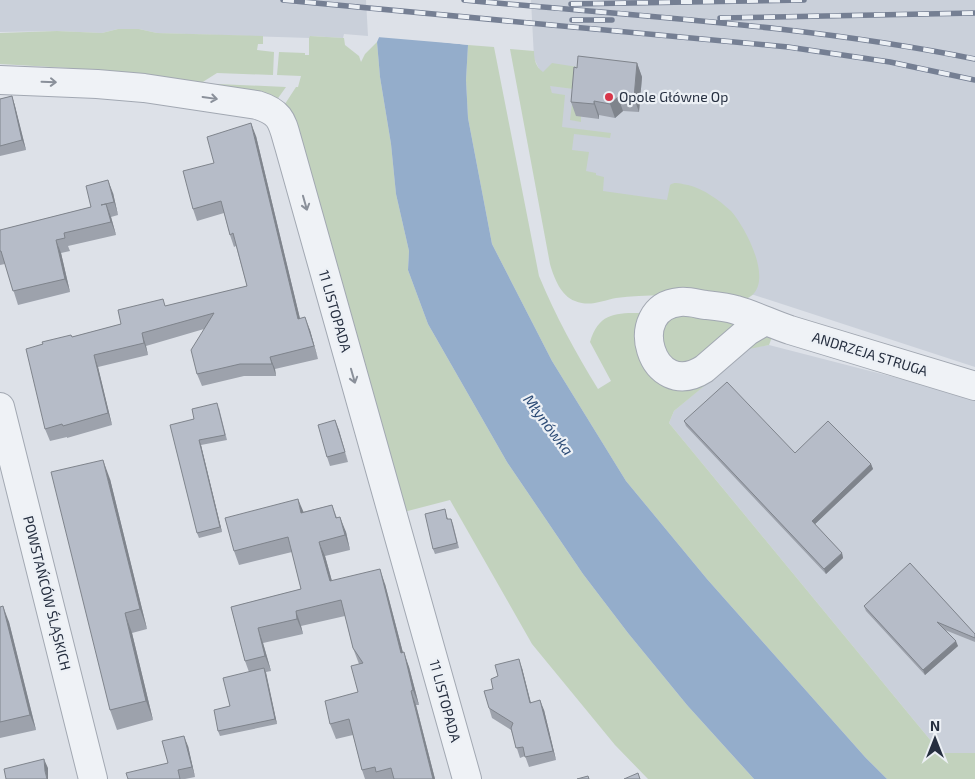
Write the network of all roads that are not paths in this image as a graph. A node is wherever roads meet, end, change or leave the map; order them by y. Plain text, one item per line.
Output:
1 (0, 80) edge
2 (765, 321) dead end
3 (975, 386) edge
4 (0, 407) edge
5 (93, 779) edge
6 (467, 779) edge

1 -> 6 street, 11 LISTOPADA
2 - 3 street, ANDRZEJA STRUGA
4 - 5 street, POWSTAŃCÓW ŚLĄSKICH

